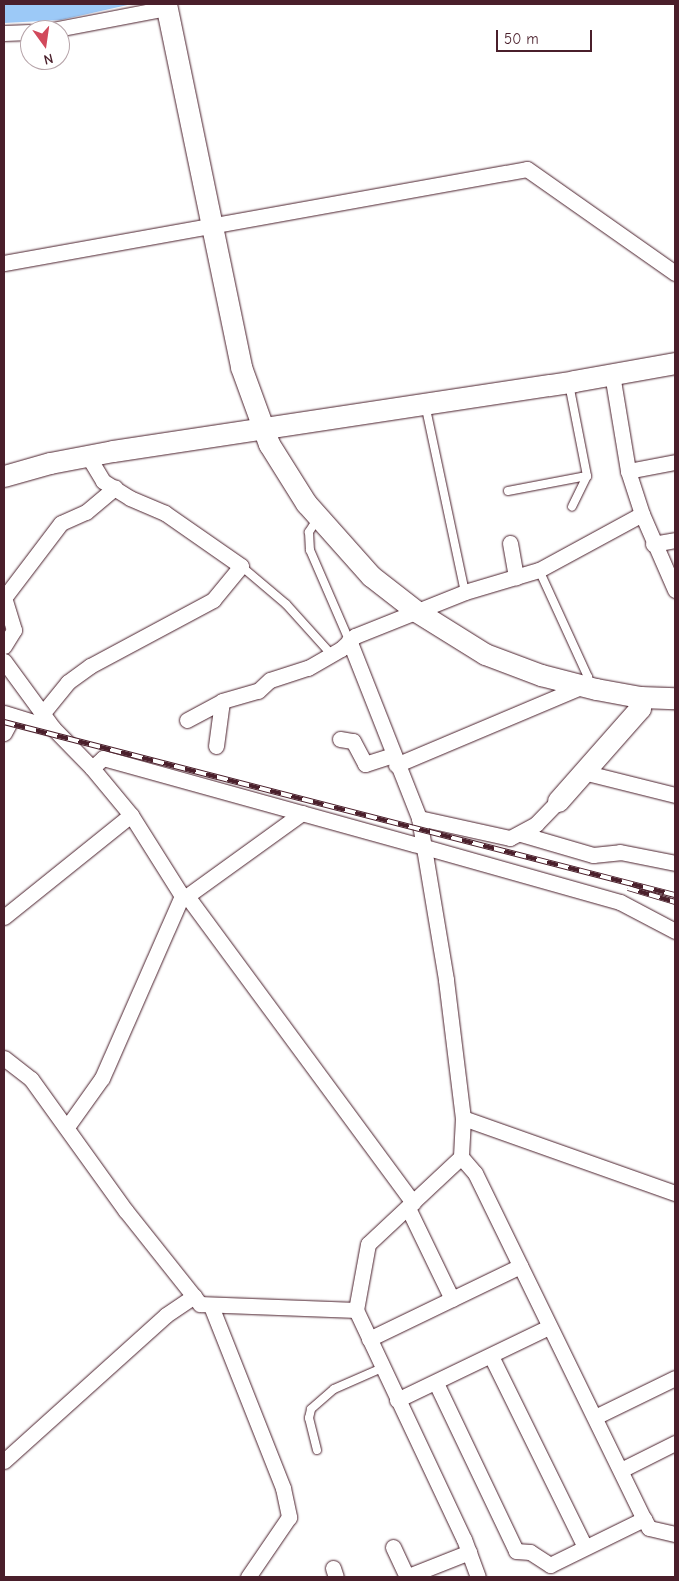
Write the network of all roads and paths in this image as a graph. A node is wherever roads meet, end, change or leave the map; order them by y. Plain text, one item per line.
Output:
1 (168, 5) edge
2 (70, 26) edge
3 (20, 32) edge
4 (4, 33) edge
5 (210, 226) junction
6 (4, 263) edge
7 (675, 273) edge
8 (675, 363) edge
9 (612, 374) junction
10 (568, 382) junction
11 (425, 404) junction
12 (263, 430) junction
13 (88, 456) junction
14 (675, 462) edge
15 (628, 471) junction
16 (4, 476) edge
17 (587, 476) junction
18 (115, 488) junction
19 (508, 491) dead end
20 (572, 507) dead end
21 (642, 514) junction
22 (318, 517) junction
23 (675, 540) edge
24 (510, 543) dead end
25 (653, 544) junction
26 (241, 566) junction
27 (539, 570) junction
28 (516, 577) junction
29 (675, 590) edge
30 (465, 592) junction
31 (416, 611) junction
32 (349, 640) junction
33 (4, 646) edge
34 (332, 655) junction
35 (4, 661) edge
36 (583, 686) junction
37 (640, 697) junction
38 (675, 698) edge
39 (222, 701) junction
40 (42, 714) junction
41 (9, 715) edge
42 (187, 720) dead end
43 (53, 728) junction
44 (4, 733) edge
45 (340, 739) dead end
46 (216, 746) dead end
47 (395, 760) junction
48 (92, 768) junction
49 (584, 772) junction
50 (675, 795) edge
51 (558, 801) joint
52 (302, 813) junction
53 (131, 815) junction
54 (419, 818) junction
55 (520, 834) junction
56 (422, 848) junction
57 (675, 863) edge
58 (185, 896) junction
59 (4, 917) edge
60 (675, 931) edge
61 (4, 1058) edge
62 (463, 1118) junction
63 (67, 1127) junction
64 (461, 1157) junction
65 (675, 1193) edge
66 (411, 1206) junction
67 (520, 1266) junction
68 (194, 1296) junction
69 (452, 1299) junction
70 (211, 1306) junction
71 (356, 1310) junction
72 (550, 1327) junction
73 (369, 1339) junction
74 (491, 1356) junction
75 (382, 1368) junction
76 (675, 1378) edge
77 (436, 1383) junction
78 (397, 1400) junction
79 (595, 1417) junction
80 (675, 1443) edge
81 (317, 1450) dead end
82 (4, 1461) edge
83 (621, 1470) junction
84 (644, 1519) junction
85 (675, 1534) edge
86 (392, 1547) dead end
87 (585, 1547) junction
88 (469, 1552) junction
89 (248, 1577) edge
90 (407, 1577) edge
91 (476, 1577) edge

1 - 2 street
1 - 5 street
3 - 4 street
5 - 6 street
5 - 7 street
5 - 12 street
8 - 9 street
9 - 10 street
9 - 15 street
10 - 11 street
10 - 17 lane
11 - 12 street
11 - 30 lane
12 - 13 street
12 - 22 street
13 - 16 street
13 - 18 street
14 - 15 street
15 - 21 street
17 - 19 lane
17 - 20 lane
18 - 26 street
18 - 33 street
21 - 25 street
21 - 27 street
22 - 31 street
22 - 32 lane
23 - 25 street
24 - 28 street
25 - 29 street
26 - 34 lane
26 - 40 street
27 - 28 street
27 - 36 lane
28 - 30 street
30 - 31 street
31 - 32 street
31 - 36 street
32 - 34 street
32 - 47 street
34 - 39 street
35 - 40 street
36 - 37 street
36 - 47 street
37 - 38 street
37 - 49 street
39 - 42 street
39 - 46 street
40 - 43 street
41 - 43 street
41 - 44 street
43 - 48 street
45 - 47 street
47 - 54 street
48 - 52 street
48 - 53 street
49 - 50 street
49 - 51 street
51 - 55 street
52 - 56 street
52 - 58 street
53 - 58 street
53 - 59 street
54 - 55 street
54 - 56 street
55 - 57 street
56 - 60 street
56 - 62 street
58 - 63 street
58 - 66 street
61 - 63 street
62 - 64 street
62 - 65 street
63 - 68 street
64 - 66 street
64 - 67 street
66 - 69 street
66 - 71 street
67 - 69 street
67 - 72 street
68 - 70 street
68 - 82 street
69 - 73 street
70 - 71 street
70 - 89 street
71 - 73 street
72 - 74 street
72 - 79 street
73 - 75 street
74 - 77 street
74 - 87 street
75 - 78 street
75 - 81 lane
76 - 79 street
77 - 78 street
77 - 87 street
78 - 88 street
79 - 83 street
80 - 83 street
83 - 84 street
84 - 85 street
84 - 87 street
86 - 90 street
88 - 90 street
88 - 91 street

